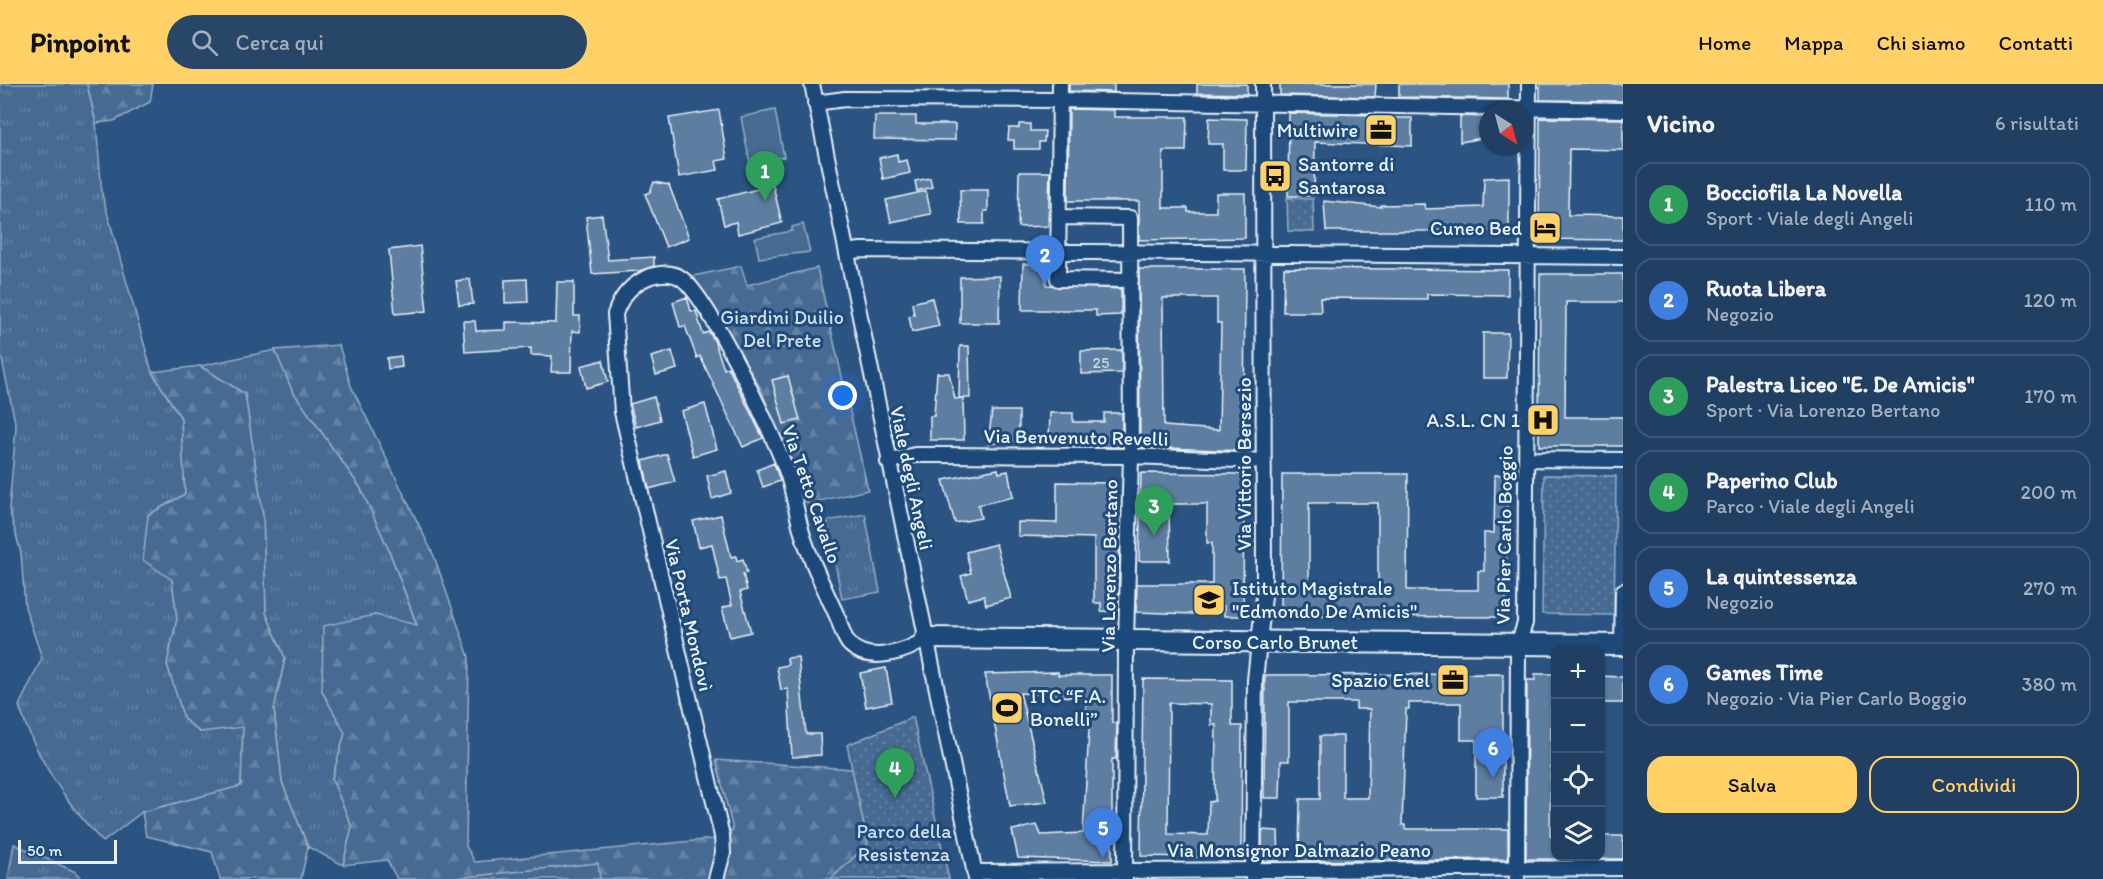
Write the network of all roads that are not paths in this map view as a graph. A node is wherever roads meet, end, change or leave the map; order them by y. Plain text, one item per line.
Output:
1 (812, 84) edge
2 (1059, 84) edge
3 (1263, 84) edge
4 (1529, 84) edge
5 (1059, 100) junction
6 (1529, 102) edge
7 (815, 103) junction
8 (1263, 105) junction
9 (1479, 108) edge
10 (1533, 109) edge
11 (1623, 110) edge
12 (1528, 156) edge
13 (1059, 217) junction
14 (847, 252) junction
15 (1264, 252) junction
16 (1059, 253) junction
17 (1130, 254) junction
18 (1527, 255) junction
19 (1623, 257) edge
20 (1131, 280) junction
21 (617, 358) joint
22 (1131, 456) junction
23 (1526, 459) junction
24 (1623, 460) edge
25 (1264, 461) junction
26 (888, 462) junction
27 (1623, 591) edge
28 (927, 638) junction
29 (1126, 641) junction
30 (1260, 641) junction
31 (1518, 645) junction
32 (1623, 645) edge
33 (1623, 868) edge
34 (1253, 874) edge
35 (1517, 874) edge
36 (975, 875) edge
37 (1125, 875) edge
38 (716, 879) edge

1 - 7 street, Viale degli Angeli
2 - 5 street
3 - 8 street, Via Vittorio Bersezio
4 - 6 street, Via Pier Carlo Boggio
5 - 7 street
5 - 8 street
5 - 13 street
7 - 14 street, Viale degli Angeli
8 - 9 street
8 - 15 street, Via Vittorio Bersezio
10 - 11 street
12 - 18 street, Via Pier Carlo Boggio
13 - 16 street
13 - 17 street, Via Lorenzo Bertano
14 - 16 street
14 - 26 street, Viale degli Angeli
15 - 17 street
15 - 18 street
15 - 25 street, Via Vittorio Bersezio
16 - 17 street
16 - 20 street
17 - 20 street, Via Lorenzo Bertano
18 - 19 street
18 - 23 street, Via Pier Carlo Boggio
20 - 22 street, Via Lorenzo Bertano
21 - 28 street, Via Tetto Cavallo
21 - 38 street, Via Porta Mondovì
22 - 25 street, Via Benvenuto Revelli
22 - 26 street, Via Benvenuto Revelli
22 - 29 street, Via Lorenzo Bertano
23 - 24 street
23 - 31 street, Via Pier Carlo Boggio
25 - 30 street, Via Vittorio Bersezio
26 - 28 street, Viale degli Angeli
27 - 32 street
28 - 29 street, Corso Carlo Brunet
28 - 36 street, Viale degli Angeli
29 - 30 street, Corso Carlo Brunet
29 - 37 street, Via Lorenzo Bertano
30 - 31 street, Corso Carlo Brunet
30 - 34 street, Via Vittorio Bersezio
31 - 32 street, Corso Carlo Brunet
31 - 35 street, Via Pier Carlo Boggio
33 - 35 street, Via Monsignor Dalmazio Peano
34 - 35 street, Via Monsignor Dalmazio Peano
34 - 37 street, Via Monsignor Dalmazio Peano
36 - 37 street, Via Monsignor Dalmazio Peano

